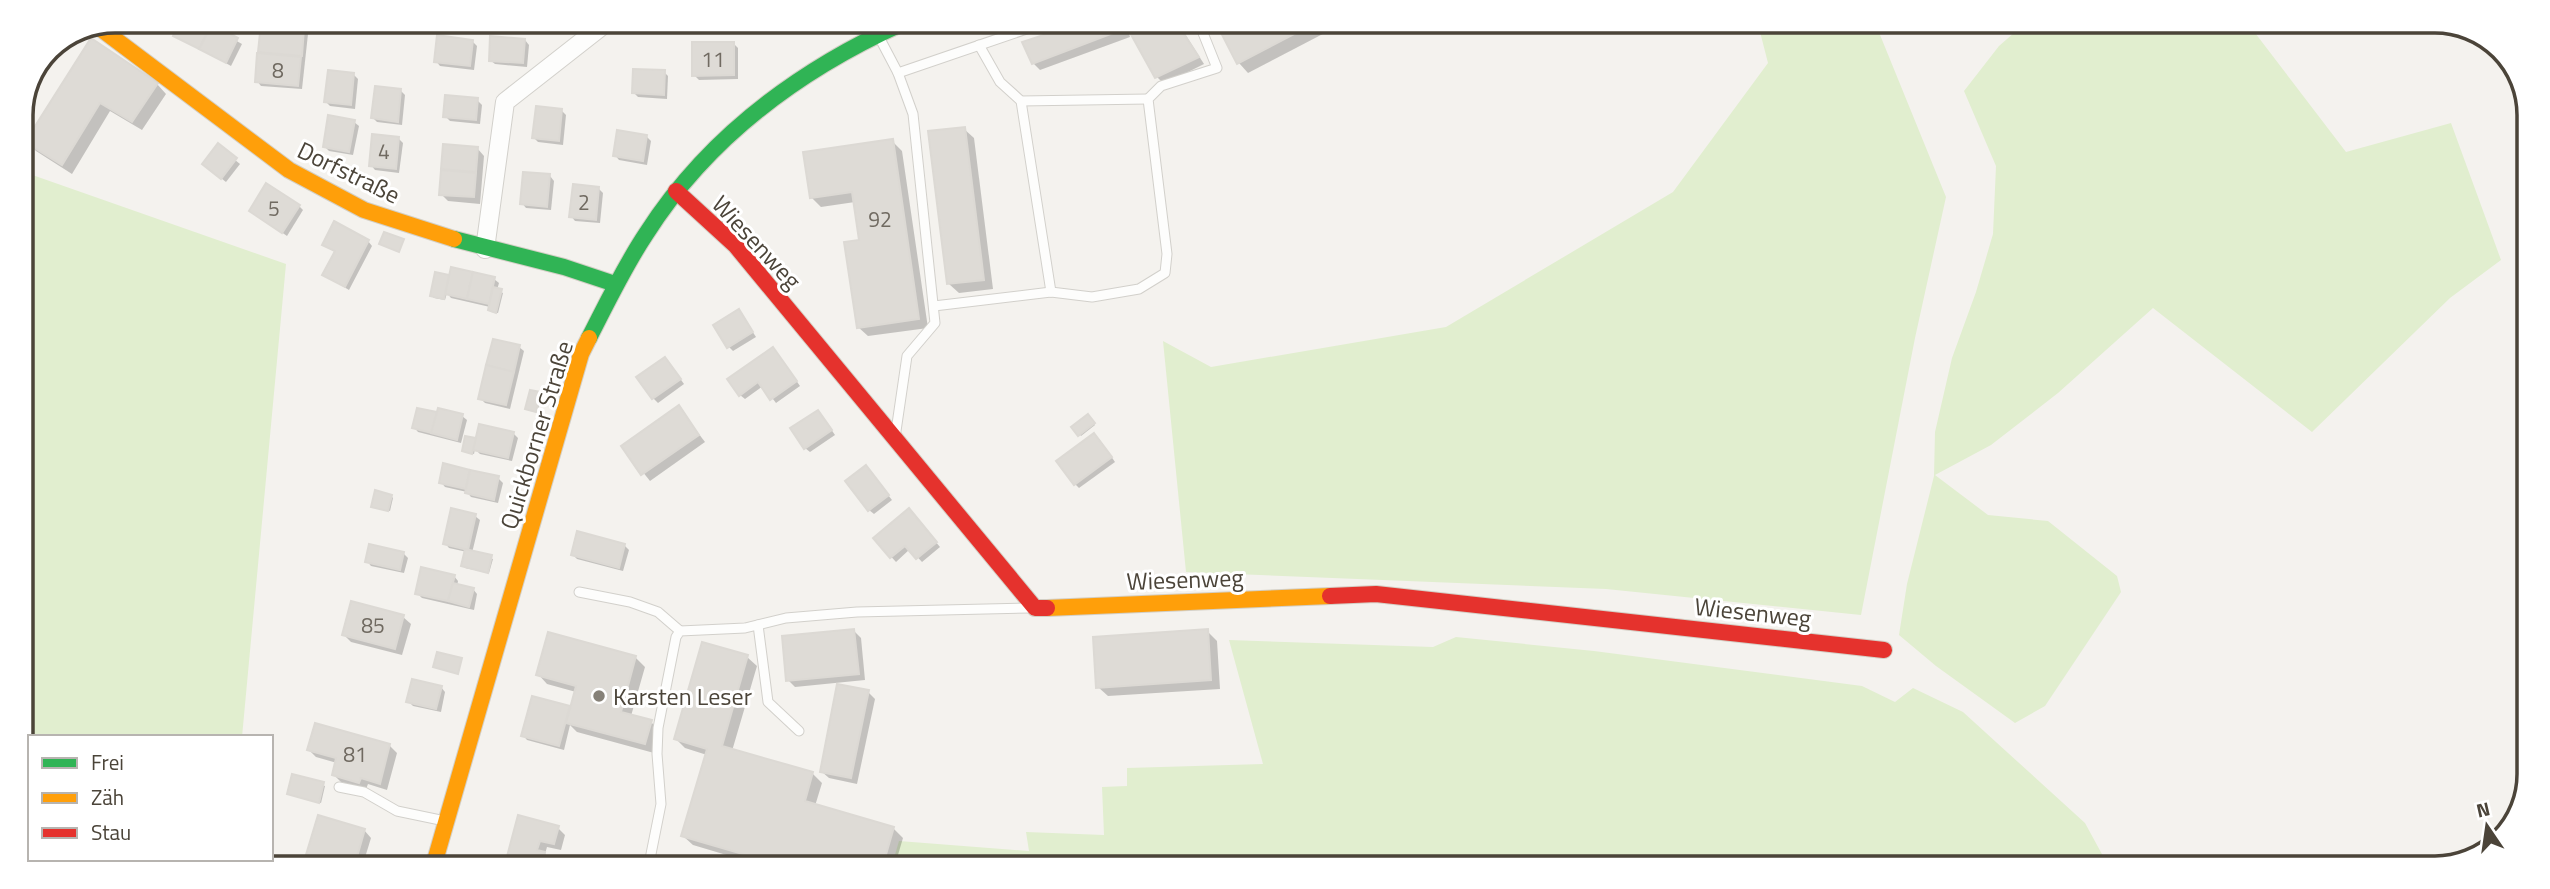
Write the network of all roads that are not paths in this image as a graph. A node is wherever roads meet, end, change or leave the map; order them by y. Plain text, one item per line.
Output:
1 (116, 33) edge
2 (586, 33) edge
3 (877, 33) joint
4 (1014, 33) edge
5 (1203, 33) edge
6 (979, 45) junction
7 (898, 73) junction
8 (1149, 99) junction
9 (1021, 101) junction
10 (677, 191) junction
11 (485, 249) junction
12 (615, 285) junction
13 (1051, 292) junction
14 (934, 306) junction
15 (895, 439) junction
16 (579, 593) dead end
17 (1035, 608) junction
18 (758, 625) junction
19 (680, 631) junction
20 (1884, 650) dead end
21 (799, 732) dead end
22 (339, 787) dead end
23 (446, 822) junction
24 (436, 856) edge
25 (651, 856) edge

1 - 11 street, Dorfstraße
2 - 11 street
3 - 7 lane
3 - 10 street, Quickborner Straße
4 - 6 lane
5 - 8 lane
6 - 7 lane
6 - 9 lane
7 - 14 lane
8 - 9 lane
8 - 13 lane
9 - 13 lane
10 - 12 street, Quickborner Straße
10 - 15 street, Wiesenweg
11 - 12 street, Dorfstraße
12 - 23 street, Quickborner Straße
13 - 14 lane
14 - 15 lane
15 - 17 street, Wiesenweg
16 - 19 lane
17 - 18 lane
17 - 20 street, Wiesenweg
18 - 19 lane
18 - 21 lane
19 - 25 lane
22 - 23 lane
23 - 24 street, Quickborner Straße

